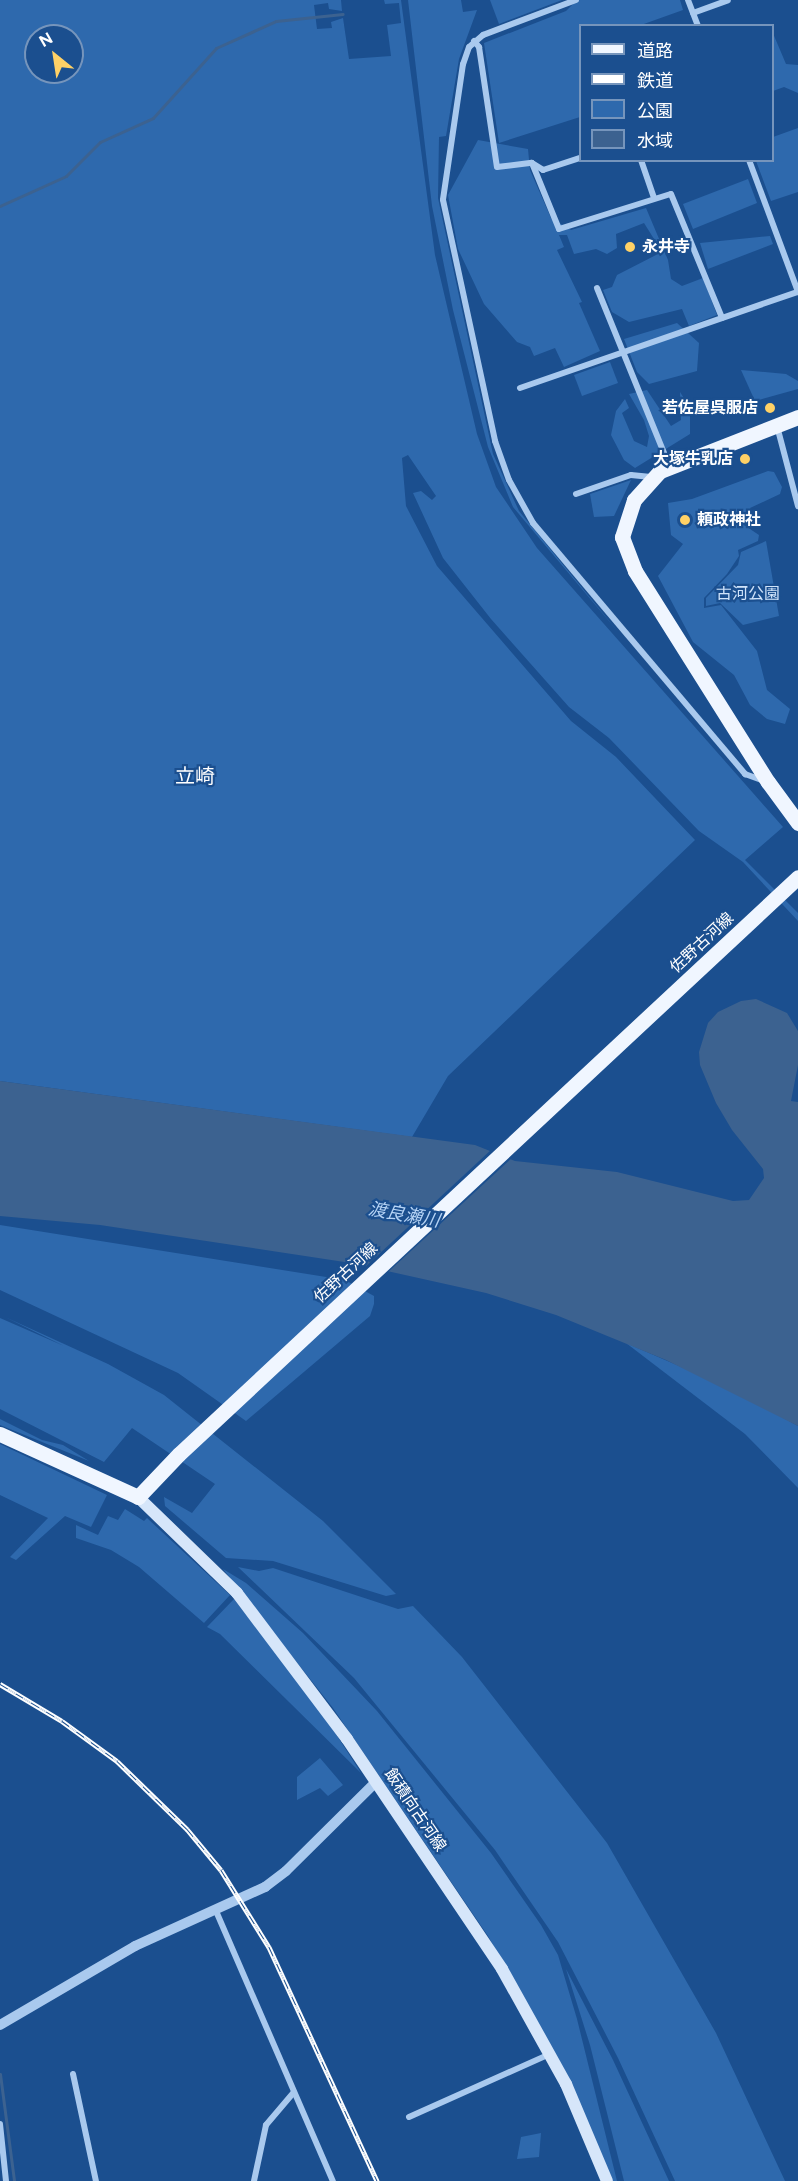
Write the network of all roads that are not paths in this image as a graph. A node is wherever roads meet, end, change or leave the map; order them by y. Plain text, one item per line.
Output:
1 (576, 0) edge
2 (688, 0) edge
3 (728, 0) edge
4 (693, 13) junction
5 (697, 24) edge
6 (474, 41) junction
7 (579, 158) edge
8 (642, 162) edge
9 (750, 162) edge
10 (532, 163) junction
11 (654, 198) junction
12 (597, 288) dead end
13 (798, 292) edge
14 (722, 318) junction
15 (622, 352) junction
16 (520, 388) dead end
17 (798, 417) edge
18 (777, 425) junction
19 (669, 465) junction
20 (652, 477) junction
21 (576, 494) dead end
22 (798, 506) edge
23 (768, 782) junction
24 (798, 823) edge
25 (798, 877) edge
26 (0, 1434) edge
27 (138, 1497) junction
28 (376, 1782) junction
29 (216, 1911) junction
30 (0, 2025) edge
31 (551, 2054) junction
32 (73, 2074) dead end
33 (294, 2092) junction
34 (409, 2117) dead end
35 (0, 2124) edge
36 (6, 2181) edge
37 (96, 2181) edge
38 (255, 2181) edge
39 (333, 2181) edge
40 (607, 2181) edge

1 - 6 street
2 - 4 street
3 - 4 street
4 - 5 street
6 - 10 street
6 - 23 street
7 - 10 street
8 - 11 street
9 - 13 street
10 - 11 street
11 - 14 street
12 - 15 street
13 - 14 street
14 - 15 street
15 - 16 street
15 - 19 street
17 - 18 main road
18 - 19 main road
18 - 22 street
19 - 20 main road
20 - 21 street
20 - 23 main road
23 - 24 main road
25 - 27 main road, 佐野古河線
26 - 27 main road
27 - 28 main road, 飯積向古河線
28 - 29 street
28 - 31 main road, 飯積向古河線
29 - 30 street
29 - 33 street
31 - 34 street
31 - 40 main road, 飯積向古河線
32 - 37 street
33 - 38 street
33 - 39 street
35 - 36 street

